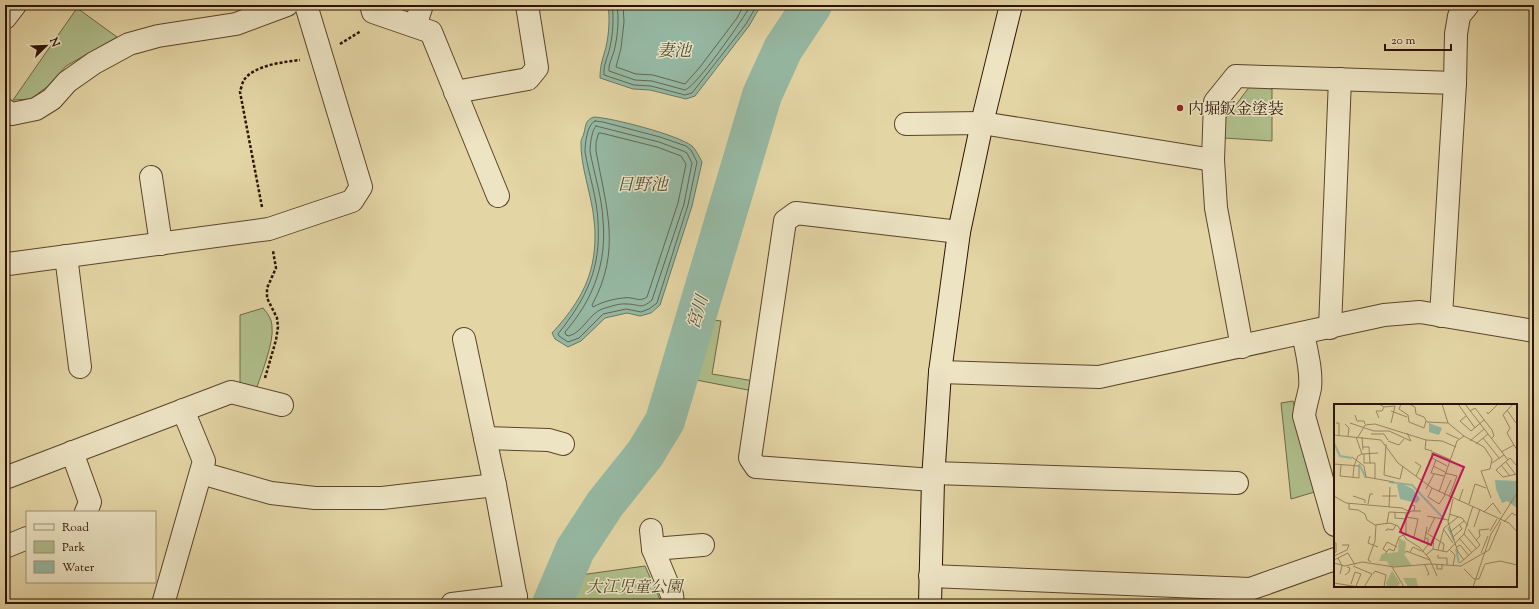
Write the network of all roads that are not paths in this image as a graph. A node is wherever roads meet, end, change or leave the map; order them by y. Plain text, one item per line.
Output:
1 (287, 5) edge
2 (306, 5) edge
3 (422, 5) edge
4 (527, 5) edge
5 (1011, 5) edge
6 (1468, 5) edge
7 (372, 8) edge
8 (261, 10) edge
9 (415, 26) junction
10 (1340, 79) junction
11 (1455, 83) junction
12 (456, 92) junction
13 (5, 110) edge
14 (982, 123) junction
15 (906, 124) dead end
16 (1213, 160) junction
17 (151, 176) dead end
18 (498, 196) dead end
19 (959, 232) junction
20 (161, 244) junction
21 (66, 256) junction
22 (8, 264) dead end
23 (1441, 316) junction
24 (1330, 328) junction
25 (1534, 331) edge
26 (1303, 333) junction
27 (464, 339) dead end
28 (1242, 347) junction
29 (80, 367) dead end
30 (940, 372) junction
31 (282, 405) dead end
32 (183, 410) junction
33 (485, 438) junction
34 (562, 444) dead end
35 (72, 452) junction
36 (201, 473) junction
37 (933, 477) junction
38 (5, 478) edge
39 (1237, 483) dead end
40 (495, 485) junction
41 (86, 511) edge
42 (1334, 521) edge
43 (26, 538) edge
44 (703, 545) dead end
45 (5, 547) edge
46 (1334, 559) edge
47 (930, 576) junction
48 (516, 600) edge
49 (163, 604) edge
50 (452, 604) edge
51 (673, 604) edge
52 (930, 604) edge

1 - 8 street
2 - 20 street
3 - 9 street
4 - 12 street
5 - 14 street
6 - 11 street
7 - 9 street
8 - 13 street
9 - 12 street
10 - 11 street
10 - 16 street
10 - 24 street
11 - 23 street
12 - 18 street
14 - 15 street
14 - 16 street
14 - 19 street
16 - 28 street
17 - 20 street
19 - 30 street
19 - 37 street
20 - 21 street
21 - 22 street
21 - 29 street
23 - 24 street
23 - 25 street
24 - 26 street
26 - 28 street
26 - 42 street
27 - 33 street
28 - 30 street
30 - 37 street
31 - 32 street
32 - 35 street
32 - 36 street
33 - 34 street
33 - 40 street
35 - 38 street
35 - 41 street
36 - 40 street
36 - 49 street
37 - 39 street
37 - 47 street
40 - 48 street
43 - 45 street
44 - 51 street
46 - 47 street
47 - 52 street
48 - 50 street

